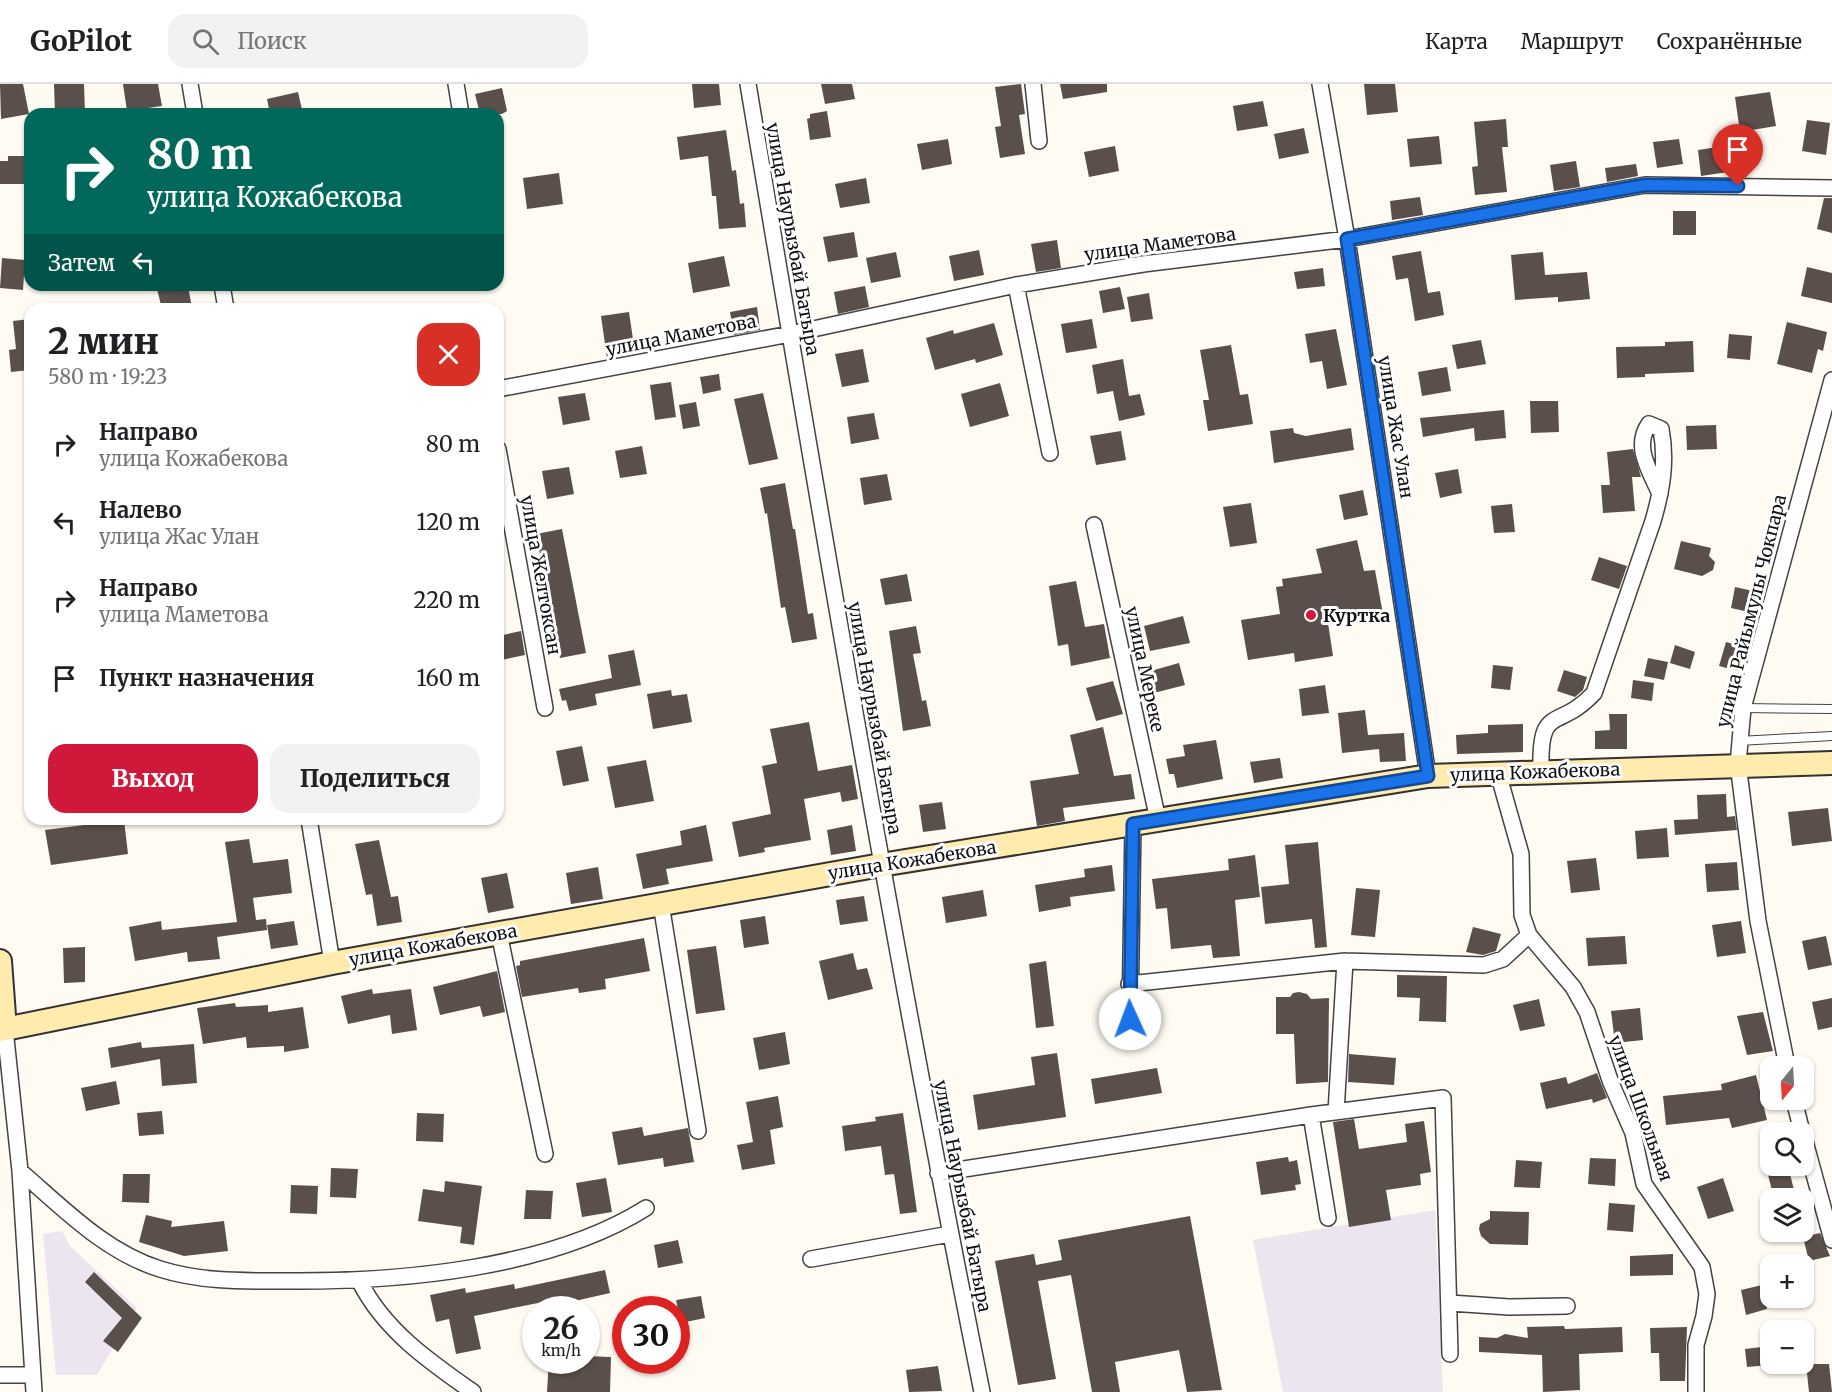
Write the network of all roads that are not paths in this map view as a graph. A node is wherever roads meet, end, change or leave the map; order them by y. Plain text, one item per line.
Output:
1 (190, 84) edge
2 (456, 84) edge
3 (748, 84) edge
4 (1033, 84) edge
5 (1320, 84) edge
6 (194, 108) edge
7 (460, 108) edge
8 (1040, 141) dead end
9 (1832, 188) edge
10 (1347, 239) junction
11 (1016, 285) junction
12 (789, 334) junction
13 (1832, 380) edge
14 (504, 388) edge
15 (1050, 453) dead end
16 (504, 482) edge
17 (1660, 494) dead end
18 (1094, 525) dead end
19 (545, 708) dead end
20 (1743, 708) junction
21 (1832, 709) edge
22 (1832, 736) edge
23 (1738, 741) junction
24 (1832, 763) edge
25 (1738, 764) junction
26 (1541, 771) junction
27 (1498, 773) junction
28 (1428, 776) junction
29 (1158, 820) junction
30 (1133, 824) junction
31 (310, 825) edge
32 (881, 865) junction
33 (661, 904) junction
34 (499, 933) junction
35 (1529, 935) junction
36 (0, 961) edge
37 (1345, 961) junction
38 (333, 963) junction
39 (1129, 984) junction
40 (1130, 1019) dead end
41 (3, 1030) edge
42 (1785, 1056) edge
43 (1336, 1112) junction
44 (1311, 1115) junction
45 (698, 1131) dead end
46 (545, 1154) dead end
47 (20, 1171) junction
48 (938, 1173) junction
49 (1814, 1174) edge
50 (646, 1208) dead end
51 (1328, 1218) dead end
52 (950, 1234) junction
53 (1832, 1240) edge
54 (811, 1259) dead end
55 (360, 1282) junction
56 (1450, 1303) junction
57 (1567, 1306) dead end
58 (1450, 1354) dead end
59 (0, 1375) edge
60 (33, 1375) junction
61 (34, 1392) edge
62 (473, 1392) edge
63 (982, 1392) edge
64 (1696, 1392) edge

1 - 6 street
2 - 7 street
3 - 12 street, улица Наурызбай Батыра
4 - 8 street
5 - 10 street, улица Жас Улан
9 - 10 street, улица Маметова
10 - 11 street, улица Маметова
10 - 28 street, улица Жас Улан
11 - 12 street, улица Маметова
11 - 15 street
12 - 14 street, улица Маметова
12 - 32 street, улица Наурызбай Батыра
13 - 20 street, улица Райымулы Чокпара
16 - 19 street, улица Желтоксан
17 - 26 street
18 - 29 street, улица Мереке
20 - 21 lane
20 - 23 street, улица Райымулы Чокпара
22 - 23 lane
23 - 25 street, улица Райымулы Чокпара
24 - 25 main road, улица Кожабекова
25 - 26 main road, улица Кожабекова
25 - 42 street, улица Райымулы Чокпара
26 - 27 main road, улица Кожабекова
27 - 28 main road, улица Кожабекова
27 - 35 street, улица Школьная
28 - 29 main road, улица Кожабекова
29 - 30 main road, улица Кожабекова
30 - 32 main road, улица Кожабекова
30 - 39 street
31 - 38 street
32 - 33 main road, улица Кожабекова
32 - 48 street, улица Наурызбай Батыра
33 - 34 main road, улица Кожабекова
33 - 45 street
34 - 38 main road, улица Кожабекова
34 - 46 street
35 - 37 street
35 - 64 street, улица Школьная
36 - 41 main road
37 - 39 street
37 - 43 street
38 - 41 main road, улица Кожабекова
39 - 40 street
41 - 47 street
43 - 44 street
43 - 56 street
44 - 48 street
44 - 51 street
47 - 55 street
47 - 60 street
48 - 52 street, улица Наурызбай Батыра
49 - 53 street
50 - 55 street
52 - 54 street
52 - 63 street, улица Наурызбай Батыра
55 - 62 street
56 - 57 street
56 - 58 street
59 - 60 street
60 - 61 street

